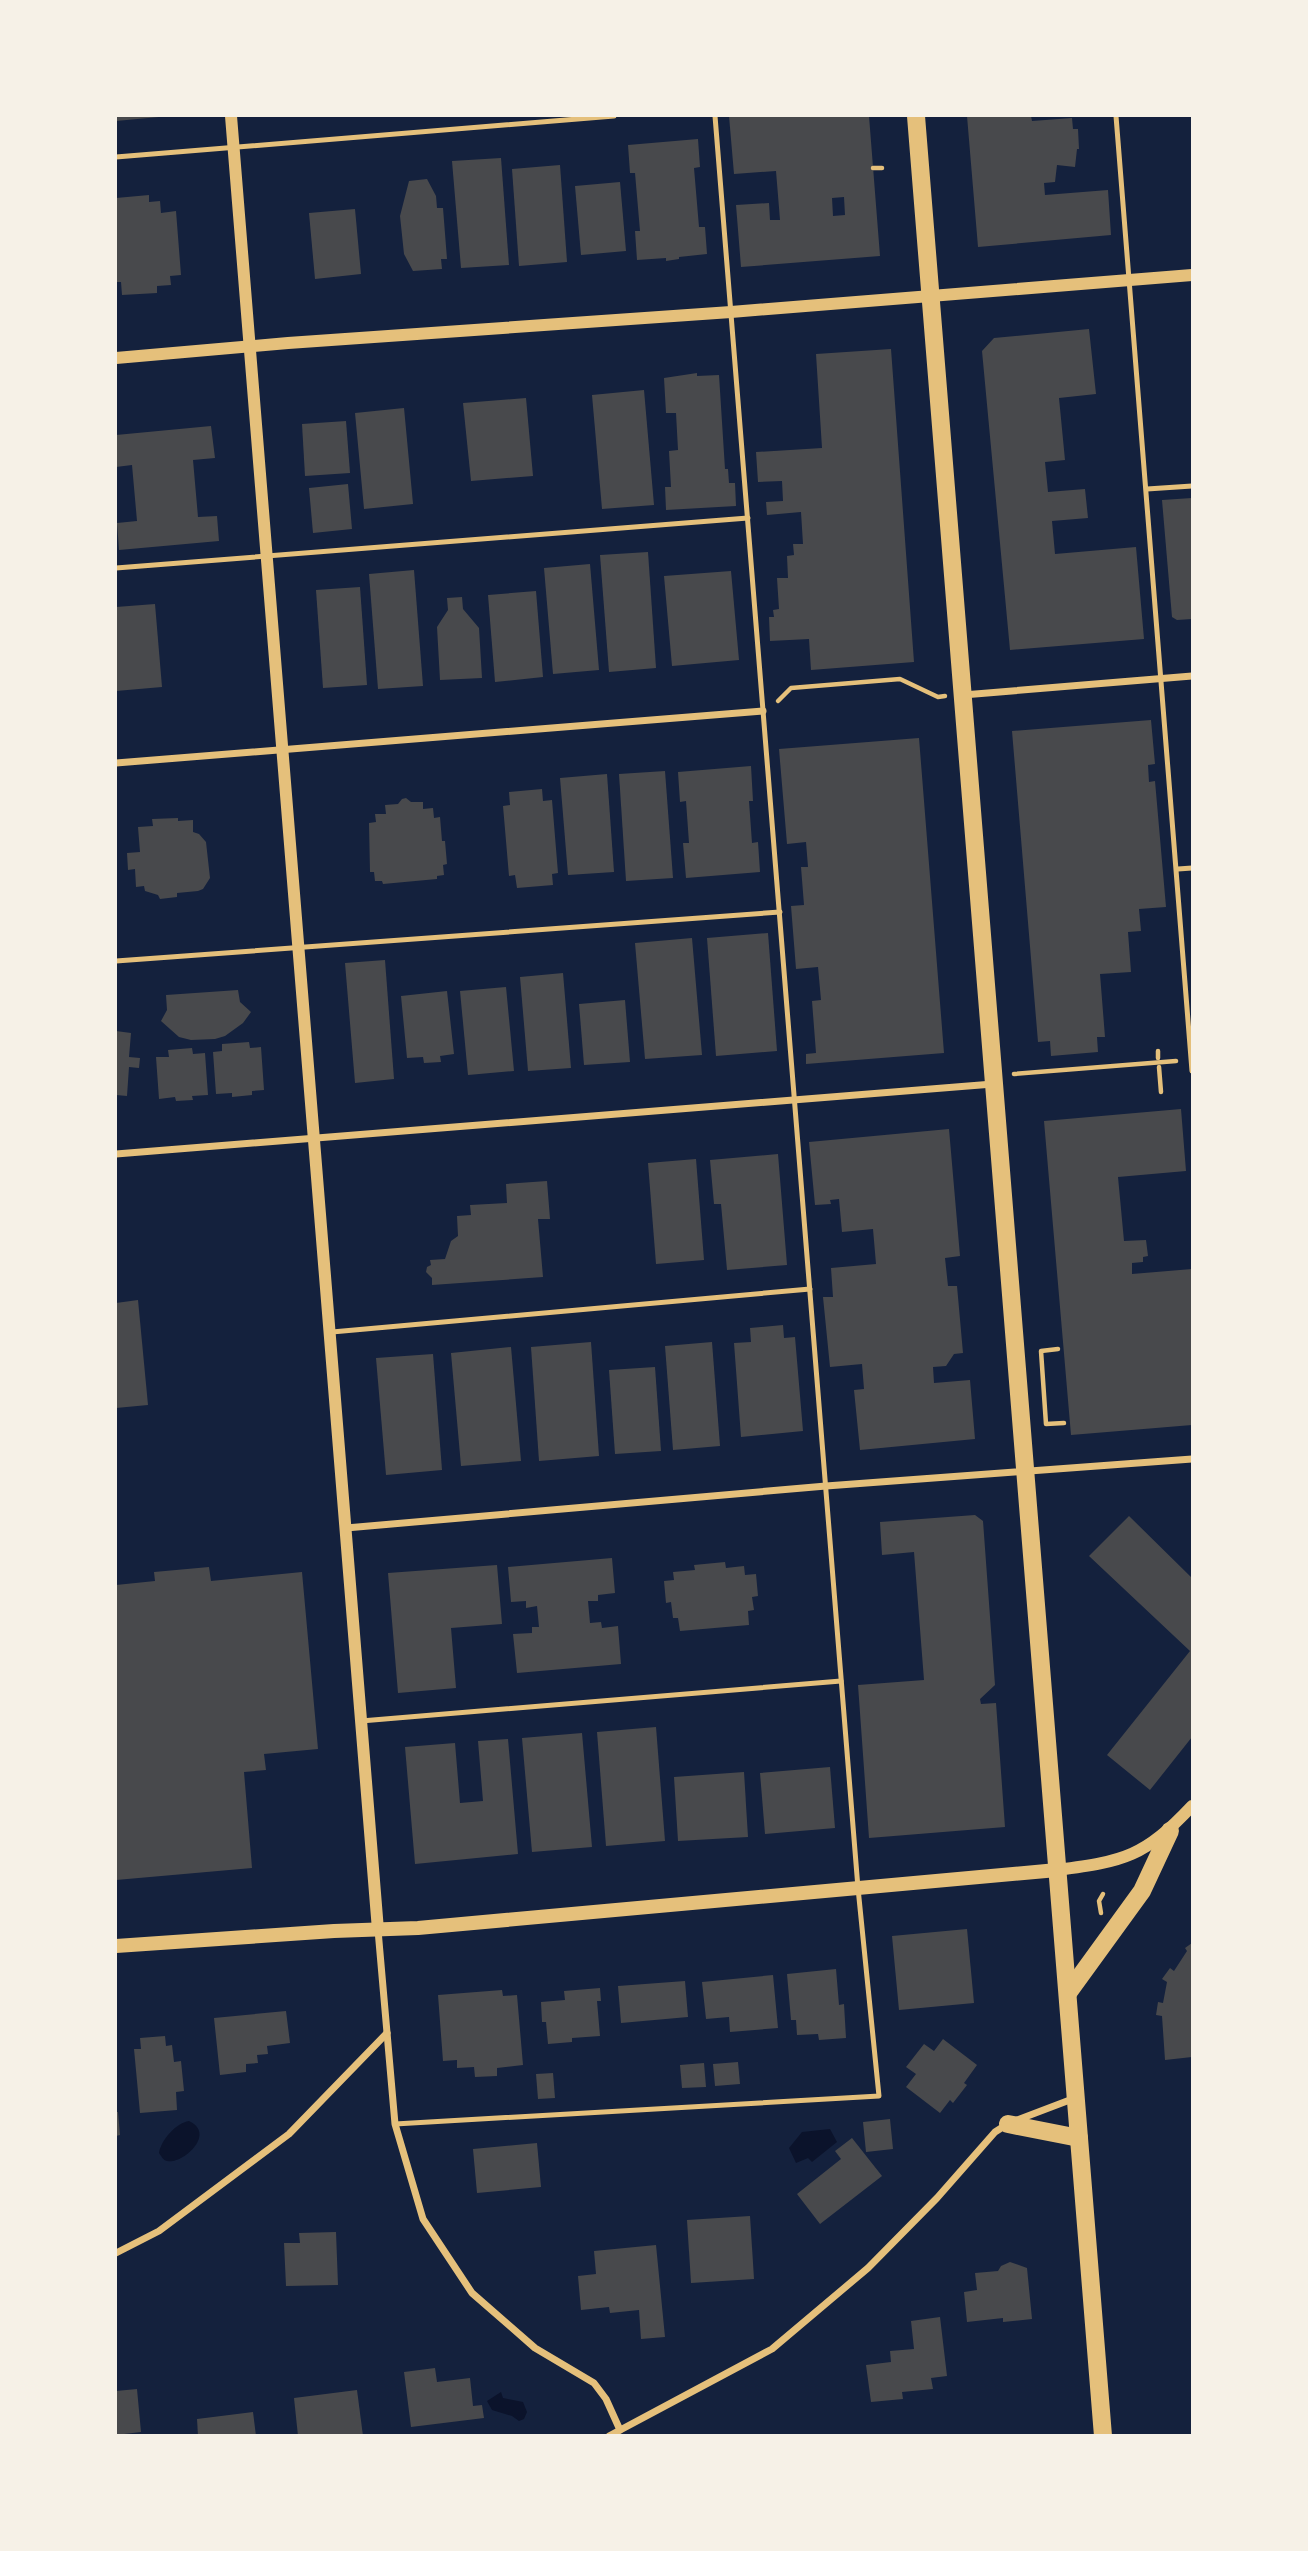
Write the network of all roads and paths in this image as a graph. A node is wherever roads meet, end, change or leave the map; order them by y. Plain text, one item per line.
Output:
1 (231, 116) edge
2 (614, 116) edge
3 (715, 116) edge
4 (916, 116) edge
5 (1116, 116) edge
6 (234, 148) junction
7 (116, 158) edge
8 (873, 168) dead end
9 (882, 168) dead end
10 (1192, 275) edge
11 (1129, 281) junction
12 (931, 297) junction
13 (731, 313) junction
14 (249, 346) junction
15 (116, 358) edge
16 (1192, 486) edge
17 (1147, 489) junction
18 (748, 518) junction
19 (266, 556) junction
20 (116, 568) edge
21 (1192, 677) edge
22 (1161, 679) junction
23 (963, 695) junction
24 (763, 711) junction
25 (282, 749) junction
26 (116, 763) edge
27 (1192, 868) edge
28 (1178, 869) junction
29 (780, 912) junction
30 (298, 946) junction
31 (116, 961) edge
32 (1157, 1051) dead end
33 (1158, 1058) dead end
34 (1159, 1067) dead end
35 (1192, 1069) edge
36 (1016, 1074) dead end
37 (994, 1084) junction
38 (1161, 1092) dead end
39 (794, 1100) junction
40 (313, 1137) junction
41 (116, 1154) edge
42 (810, 1289) junction
43 (330, 1332) junction
44 (1058, 1349) dead end
45 (1064, 1423) dead end
46 (1192, 1459) edge
47 (1025, 1472) junction
48 (826, 1486) junction
49 (346, 1528) junction
50 (841, 1681) junction
51 (361, 1721) junction
52 (1192, 1806) edge
53 (1170, 1831) junction
54 (1057, 1870) junction
55 (858, 1888) junction
56 (378, 1930) junction
57 (116, 1946) edge
58 (1068, 1993) junction
59 (387, 2033) junction
60 (1075, 2098) junction
61 (395, 2124) junction
62 (1008, 2124) junction
63 (1079, 2138) junction
64 (116, 2253) edge
65 (620, 2431) junction
66 (609, 2435) edge
67 (1102, 2435) edge

1 - 6 street
2 - 6 lane
3 - 13 lane
4 - 12 highway
5 - 11 lane
6 - 7 lane
6 - 14 street
8 - 9 path
10 - 11 street
11 - 12 street
11 - 17 lane
12 - 13 street
12 - 23 highway
13 - 14 street
13 - 18 lane
14 - 15 street
14 - 19 street
16 - 17 lane
17 - 22 lane
18 - 19 lane
18 - 24 lane
19 - 20 lane
19 - 25 street
21 - 22 street
22 - 23 street
22 - 28 lane
23 - 24 path
23 - 37 highway
24 - 25 street
24 - 29 lane
25 - 26 street
25 - 30 street
27 - 28 lane
28 - 35 lane
29 - 30 lane
29 - 39 lane
30 - 31 lane
30 - 40 street
32 - 33 path
34 - 38 path
35 - 36 path
37 - 39 street
37 - 47 highway
39 - 40 street
39 - 42 lane
40 - 41 street
40 - 43 street
42 - 43 lane
42 - 48 lane
43 - 49 street
44 - 45 path
46 - 47 street
47 - 48 street
47 - 54 highway
48 - 49 street
48 - 50 lane
49 - 51 street
50 - 51 lane
50 - 55 lane
51 - 56 street
52 - 53 street
53 - 54 street
53 - 58 highway
54 - 55 main road
54 - 58 highway
55 - 56 main road
55 - 61 lane
56 - 57 main road
56 - 59 street
58 - 60 highway
59 - 61 street
59 - 64 street
60 - 62 street
60 - 63 highway
61 - 65 street
62 - 63 highway
62 - 65 street
63 - 67 highway
65 - 66 street

